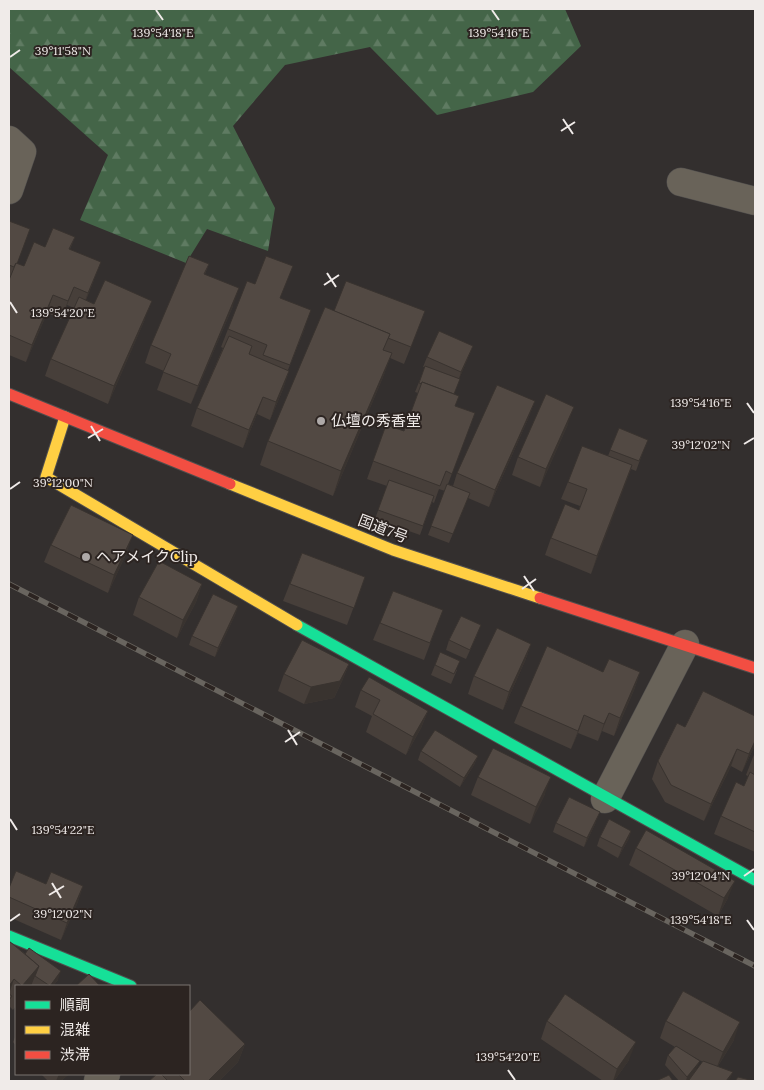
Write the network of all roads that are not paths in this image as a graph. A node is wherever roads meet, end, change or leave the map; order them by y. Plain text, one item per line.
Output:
1 (9, 140) edge
2 (682, 182) dead end
3 (9, 190) edge
4 (755, 201) edge
5 (9, 394) edge
6 (65, 416) junction
7 (685, 644) junction
8 (755, 668) edge
9 (606, 799) junction
10 (755, 880) edge
11 (9, 936) edge
12 (129, 985) edge

1 - 3 street
2 - 4 street
5 - 6 main road, 国道7号
6 - 7 main road, 国道7号
6 - 9 main road
7 - 8 main road, 国道7号
7 - 9 street
9 - 10 main road
11 - 12 main road

